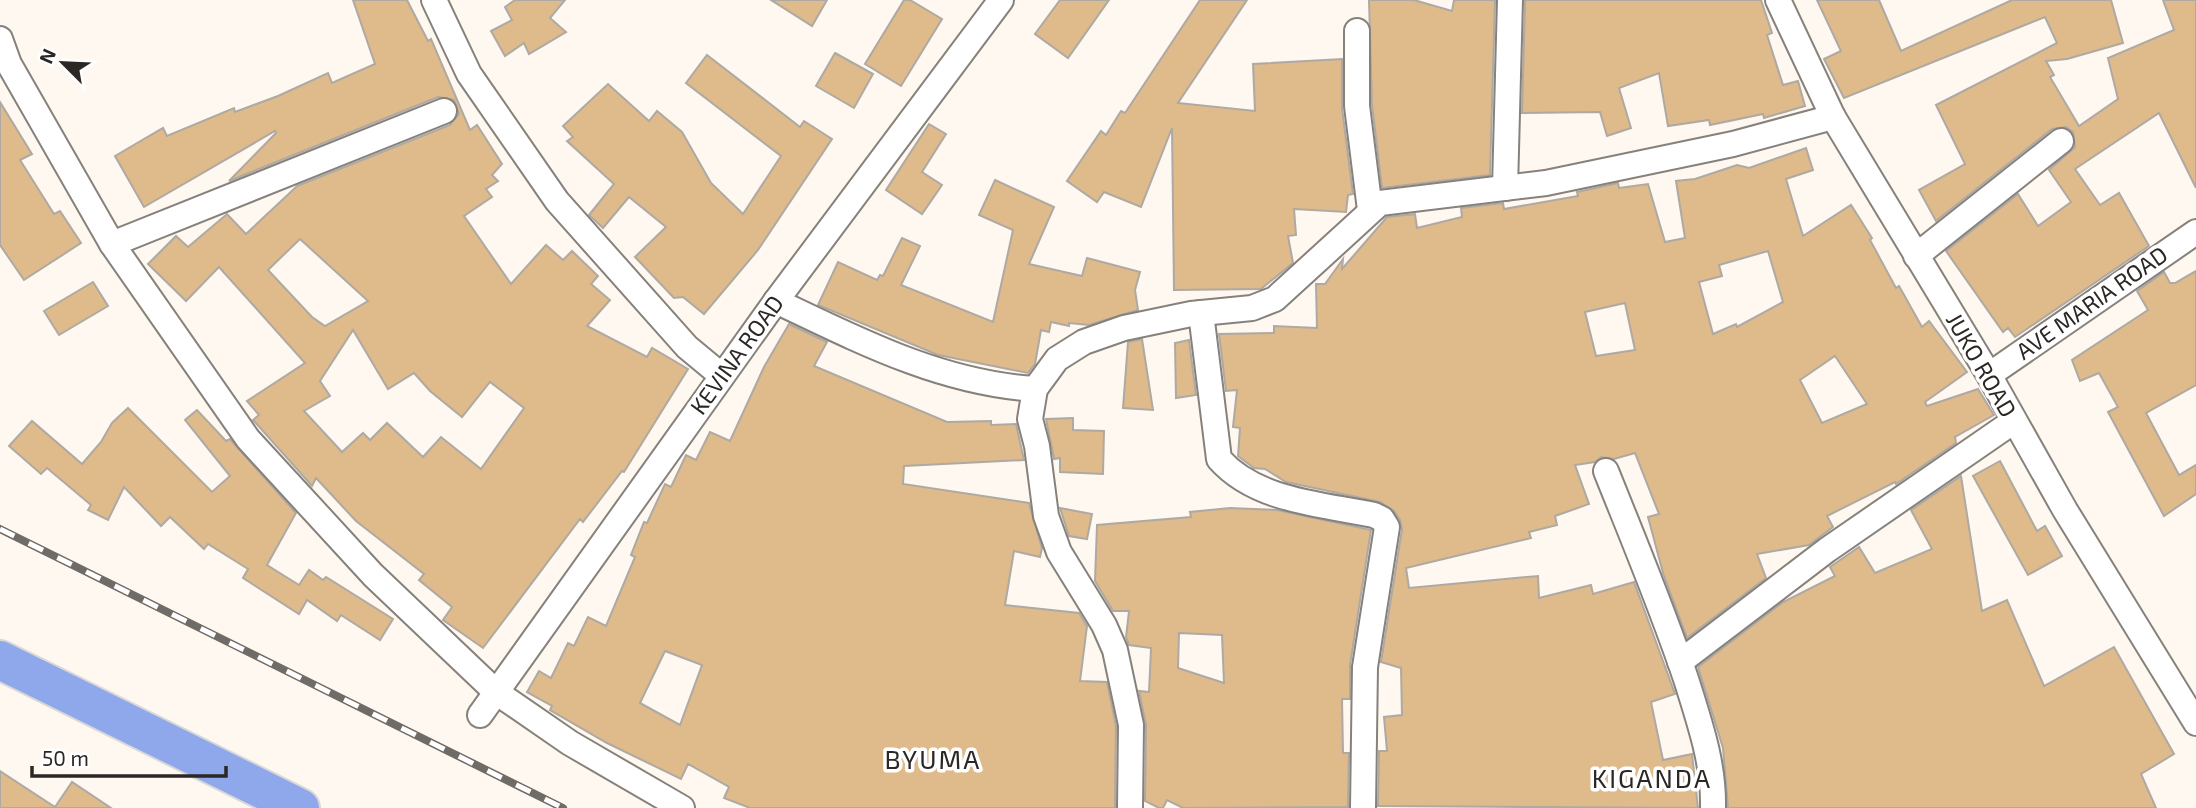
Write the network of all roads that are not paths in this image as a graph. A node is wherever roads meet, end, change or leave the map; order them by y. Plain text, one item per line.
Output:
1 (434, 0) edge
2 (1001, 0) edge
3 (1510, 0) edge
4 (1778, 0) edge
5 (1357, 31) dead end
6 (0, 39) edge
7 (443, 111) dead end
8 (1833, 117) junction
9 (2061, 141) dead end
10 (1505, 188) junction
11 (1370, 210) junction
12 (2196, 232) edge
13 (112, 244) junction
14 (1916, 256) junction
15 (776, 301) junction
16 (1201, 313) junction
17 (1989, 375) junction
18 (722, 376) junction
19 (1035, 388) junction
20 (2014, 421) junction
21 (1606, 471) dead end
22 (0, 660) edge
23 (1680, 662) junction
24 (496, 692) junction
25 (480, 715) dead end
26 (2196, 723) edge
27 (300, 808) edge
28 (682, 808) edge
29 (1130, 808) edge
30 (1363, 808) edge
31 (1713, 808) edge

1 - 18 street
2 - 15 street, KEVINA ROAD
3 - 10 street
4 - 8 street, JUKO ROAD
5 - 11 street
6 - 13 street
7 - 13 street
8 - 10 street
8 - 14 street, JUKO ROAD
9 - 14 street
10 - 11 street
11 - 16 street
12 - 17 street, AVE MARIA ROAD
13 - 24 street
14 - 17 street, JUKO ROAD
15 - 18 street, KEVINA ROAD
15 - 19 street
16 - 19 street
16 - 30 street
17 - 20 street, JUKO ROAD
18 - 24 street, KEVINA ROAD
19 - 29 street
20 - 23 street
20 - 26 street, JUKO ROAD
21 - 23 street
22 - 27 highway
23 - 31 street
24 - 25 street, KEVINA ROAD
24 - 28 street

